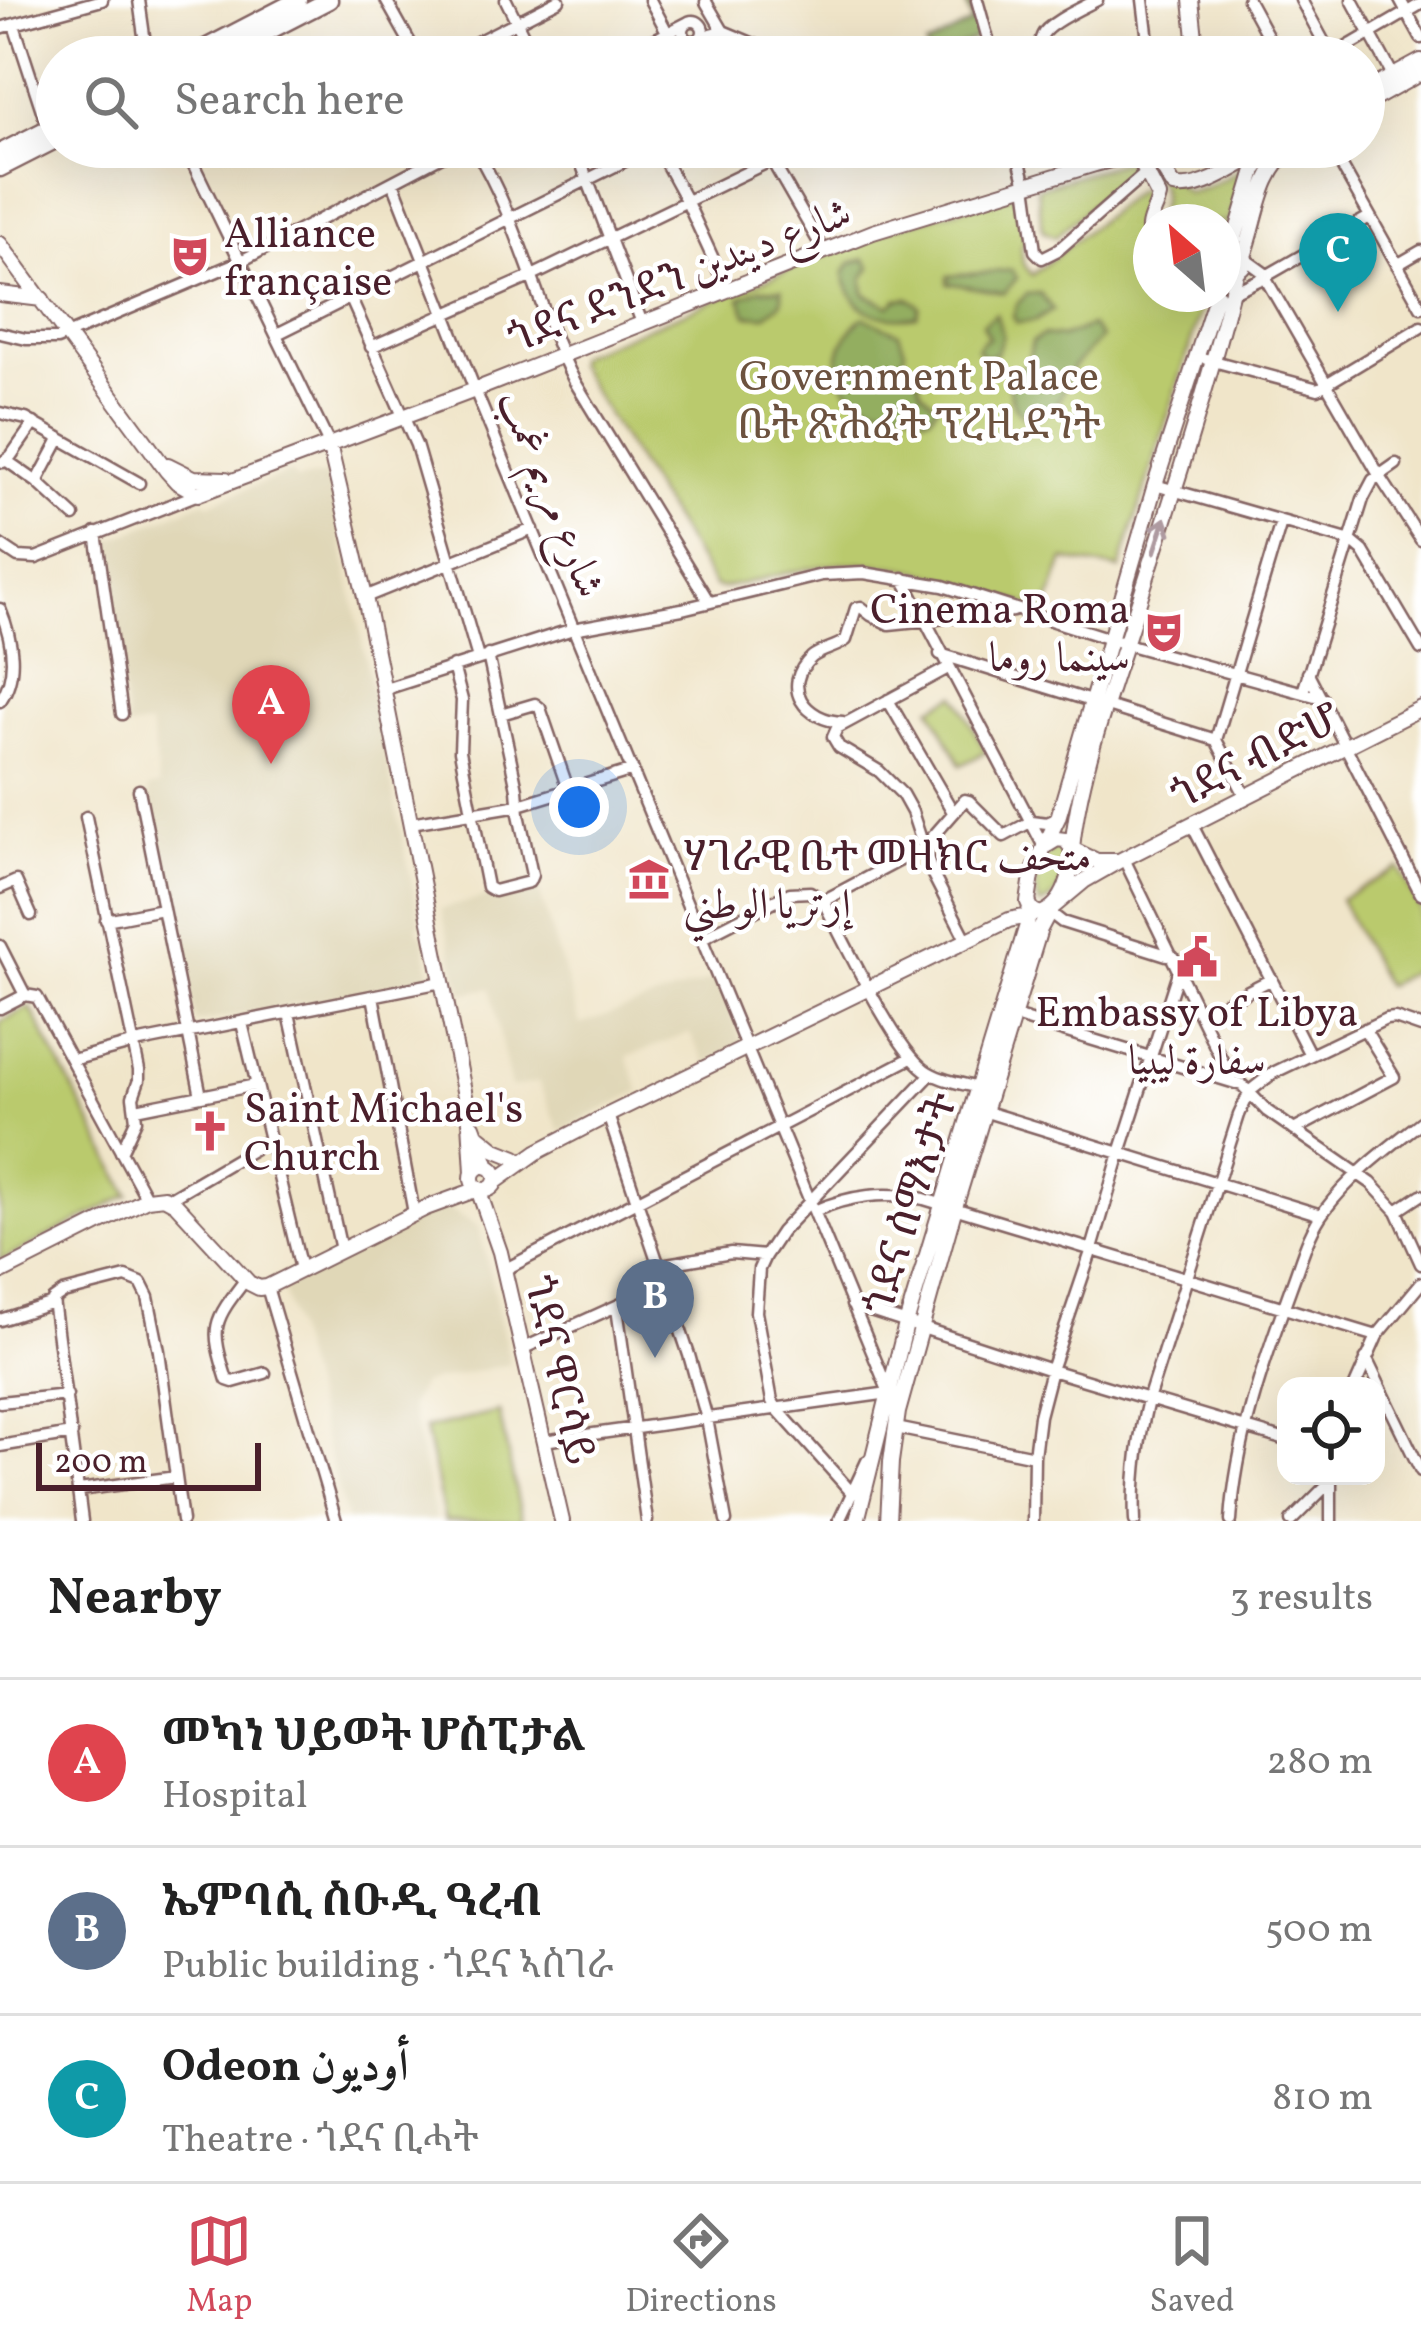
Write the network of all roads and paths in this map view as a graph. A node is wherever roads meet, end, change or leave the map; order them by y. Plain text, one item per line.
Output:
1 (47, 0) edge
2 (102, 0) edge
3 (140, 0) edge
4 (329, 0) edge
5 (386, 0) edge
6 (506, 0) edge
7 (559, 0) edge
8 (650, 0) edge
9 (976, 0) edge
10 (1097, 0) edge
11 (1143, 0) edge
12 (1191, 0) edge
13 (1247, 0) edge
14 (1301, 0) edge
15 (1352, 0) edge
16 (1400, 0) edge
17 (706, 1) edge
18 (305, 3) edge
19 (1421, 4) edge
20 (1406, 13) junction
21 (50, 14) junction
22 (517, 22) junction
23 (692, 22) junction
24 (14, 25) junction
25 (0, 28) edge
26 (723, 31) junction
27 (668, 33) junction
28 (1370, 34) junction
29 (144, 36) edge
30 (242, 36) edge
31 (406, 36) edge
32 (489, 36) edge
33 (524, 36) edge
34 (662, 36) edge
35 (670, 36) edge
36 (688, 36) edge
37 (707, 36) edge
38 (735, 36) edge
39 (985, 36) edge
40 (1042, 36) edge
41 (1147, 36) edge
42 (1195, 36) edge
43 (1267, 36) edge
44 (1320, 36) edge
45 (1367, 36) edge
46 (1421, 38) edge
47 (1385, 61) edge
48 (1421, 61) edge
49 (1421, 73) edge
50 (1396, 81) junction
51 (36, 84) edge
52 (1385, 85) edge
53 (1385, 89) edge
54 (36, 140) edge
55 (36, 145) edge
56 (0, 153) edge
57 (0, 168) edge
58 (195, 168) edge
59 (421, 168) edge
60 (488, 168) edge
61 (584, 168) edge
62 (612, 168) edge
63 (667, 168) edge
64 (755, 168) edge
65 (777, 168) edge
66 (1022, 168) edge
67 (1082, 168) edge
68 (1147, 168) edge
69 (1162, 168) edge
70 (1343, 168) edge
71 (1255, 170) joint
72 (1147, 172) junction
73 (589, 179) junction
74 (393, 182) junction
75 (1026, 185) junction
76 (686, 200) junction
77 (1156, 204) edge
78 (1370, 217) junction
79 (508, 219) junction
80 (1241, 228) edge
81 (611, 238) junction
82 (0, 244) edge
83 (824, 251) junction
84 (1421, 251) edge
85 (425, 260) junction
86 (241, 261) junction
87 (1397, 265) junction
88 (1241, 266) edge
89 (530, 277) junction
90 (1265, 279) junction
91 (1241, 288) edge
92 (727, 289) junction
93 (0, 294) edge
94 (350, 298) junction
95 (42, 299) junction
96 (1421, 307) edge
97 (1219, 312) edge
98 (445, 314) junction
99 (642, 323) junction
100 (1421, 327) edge
101 (0, 332) edge
102 (67, 334) junction
103 (277, 334) junction
104 (371, 347) junction
105 (561, 355) junction
106 (1205, 359) junction
107 (1328, 383) junction
108 (475, 389) junction
109 (0, 413) edge
110 (404, 417) junction
111 (34, 423) junction
112 (60, 439) junction
113 (329, 444) junction
114 (296, 457) junction
115 (3, 462) edge
116 (1396, 464) dead end
117 (1379, 475) junction
118 (338, 476) junction
119 (37, 482) junction
120 (139, 483) dead end
121 (1155, 485) junction
122 (192, 486) junction
123 (1174, 490) junction
124 (74, 516) dead end
125 (1281, 522) junction
126 (533, 530) junction
127 (96, 533) junction
128 (1421, 540) edge
129 (1351, 541) junction
130 (0, 545) edge
131 (450, 562) junction
132 (903, 578) junction
133 (365, 597) junction
134 (709, 602) junction
135 (0, 609) edge
136 (1017, 611) junction
137 (925, 622) junction
138 (573, 628) junction
139 (1119, 642) junction
140 (1421, 649) edge
141 (940, 654) junction
142 (483, 657) junction
143 (453, 666) junction
144 (948, 668) junction
145 (1308, 673) junction
146 (1236, 675) junction
147 (382, 690) junction
148 (1303, 692) junction
149 (1322, 698) junction
150 (888, 700) junction
151 (0, 701) edge
152 (1100, 704) junction
153 (1421, 709) edge
154 (122, 714) dead end
155 (501, 714) junction
156 (848, 722) junction
157 (1216, 740) junction
158 (1346, 746) junction
159 (633, 770) junction
160 (568, 789) junction
161 (139, 790) dead end
162 (1246, 796) junction
163 (519, 805) junction
164 (953, 812) junction
165 (471, 814) junction
166 (86, 817) dead end
167 (1058, 818) junction
168 (1032, 821) junction
169 (411, 823) junction
170 (1192, 825) junction
171 (1044, 847) junction
172 (923, 848) junction
173 (1072, 850) junction
174 (1121, 860) junction
175 (0, 888) edge
176 (1421, 894) edge
177 (823, 901) junction
178 (162, 909) junction
179 (1038, 909) junction
180 (31, 915) dead end
181 (106, 920) junction
182 (702, 938) junction
183 (967, 941) junction
184 (0, 946) edge
185 (1176, 963) junction
186 (1272, 979) junction
187 (442, 982) junction
188 (870, 989) junction
189 (25, 995) junction
190 (373, 996) junction
191 (0, 1008) edge
192 (289, 1013) junction
193 (1007, 1014) junction
194 (1201, 1015) junction
195 (242, 1023) junction
196 (1421, 1027) edge
197 (1365, 1030) junction
198 (188, 1034) junction
199 (135, 1043) junction
200 (747, 1048) junction
201 (1310, 1055) junction
202 (1150, 1057) junction
203 (911, 1058) junction
204 (72, 1060) junction
205 (931, 1074) junction
206 (1232, 1081) junction
207 (256, 1085) junction
208 (978, 1088) junction
209 (1250, 1091) junction
210 (201, 1096) junction
211 (136, 1109) junction
212 (978, 1109) junction
213 (608, 1115) junction
214 (1421, 1122) edge
215 (473, 1128) junction
216 (781, 1128) junction
217 (1294, 1130) junction
218 (269, 1140) junction
219 (121, 1152) junction
220 (538, 1152) junction
221 (1120, 1153) junction
222 (517, 1158) junction
223 (1358, 1172) junction
224 (483, 1178) junction
225 (1218, 1181) junction
226 (1421, 1195) edge
227 (170, 1198) junction
228 (147, 1199) junction
229 (639, 1201) junction
230 (812, 1206) junction
231 (948, 1206) junction
232 (1396, 1211) junction
233 (414, 1213) junction
234 (1321, 1215) junction
235 (1093, 1249) junction
236 (341, 1250) junction
237 (765, 1256) junction
238 (1421, 1264) edge
239 (661, 1265) junction
240 (301, 1270) junction
241 (504, 1270) junction
242 (0, 1273) edge
243 (1188, 1279) junction
244 (245, 1280) junction
245 (667, 1283) junction
246 (1421, 1283) edge
247 (267, 1287) junction
248 (53, 1303) junction
249 (852, 1305) junction
250 (617, 1308) junction
251 (1283, 1309) junction
252 (0, 1320) edge
253 (914, 1327) junction
254 (1377, 1336) junction
255 (522, 1349) junction
256 (1366, 1358) junction
257 (1051, 1370) junction
258 (265, 1373) dead end
259 (1359, 1377) edge
260 (889, 1393) junction
261 (67, 1395) junction
262 (1148, 1400) junction
263 (0, 1402) edge
264 (777, 1409) junction
265 (706, 1419) junction
266 (897, 1420) junction
267 (634, 1427) junction
268 (1246, 1430) junction
269 (72, 1434) junction
270 (878, 1436) junction
271 (1277, 1438) edge
272 (543, 1441) junction
273 (0, 1447) edge
274 (1034, 1456) junction
275 (1421, 1471) edge
276 (176, 1477) junction
277 (1325, 1485) edge
278 (1330, 1485) edge
279 (79, 1490) junction
280 (853, 1494) junction
281 (82, 1521) edge
282 (182, 1521) edge
283 (336, 1521) edge
284 (562, 1521) edge
285 (647, 1521) edge
286 (726, 1521) edge
287 (839, 1521) edge
288 (858, 1521) edge
289 (884, 1521) edge
290 (1033, 1521) edge
291 (1135, 1521) edge
292 (1231, 1521) edge
293 (1291, 1521) edge
294 (1330, 1521) edge

1 - 21 street
2 - 21 street
3 - 29 street
4 - 18 highway
5 - 31 street
6 - 22 street
7 - 22 street
8 - 27 street
9 - 39 street
10 - 40 street
11 - 41 street
12 - 42 main road
13 - 43 street
14 - 44 street
15 - 28 street
16 - 20 street
17 - 23 street
17 - 26 street
18 - 30 highway
19 - 20 street
20 - 28 street
20 - 46 street
21 - 24 street
22 - 32 street
22 - 33 street
23 - 27 street
23 - 36 street
24 - 25 street
24 - 51 street
26 - 37 street
26 - 38 street
27 - 34 street
27 - 35 street
28 - 45 street
47 - 50 street
48 - 50 main road
49 - 50 main road
50 - 52 main road
50 - 53 main road
54 - 56 highway
55 - 57 highway
58 - 86 street
59 - 74 street
60 - 79 street
61 - 73 street
62 - 73 street
63 - 76 street
64 - 76 street
65 - 83 street
66 - 75 street
67 - 75 main road, ጎደና ደንደን شارع ديندين
68 - 72 main road
69 - 71 main road
70 - 78 street
71 - 80 main road, ጎደና ሰማእታት
72 - 75 street
72 - 77 main road
73 - 79 street
73 - 81 street
74 - 85 street, شارع مريم غمب
74 - 86 street
75 - 83 main road, ጎደና ደንደን شارع ديندين
76 - 81 street
76 - 92 street
78 - 87 street
78 - 90 street
79 - 85 street
79 - 89 street
81 - 89 street
81 - 99 street
82 - 95 main road
83 - 92 main road, ጎደና ደንደን شارع ديندين
84 - 87 street
85 - 94 street
85 - 98 street, شارع مريم غمب
86 - 102 street
86 - 103 street
87 - 96 street
88 - 90 street
89 - 98 street
89 - 105 street
90 - 91 street
90 - 107 street
92 - 99 main road, ጎደና ደንደን شارع ديندين
93 - 95 main road
94 - 103 street
94 - 104 street
95 - 102 main road
97 - 106 main road, ጎደና ሰማእታት
98 - 104 street
98 - 108 street, شارع مريم غمب
99 - 105 main road, ጎደና ደንደን شارع ديندين
100 - 107 street
101 - 102 street
102 - 122 main road
103 - 113 street
104 - 110 street
105 - 108 main road, ጎደና ደንደን شارع ديندين
105 - 134 street
106 - 107 street
106 - 121 main road, ጎደና ሰማእታት
106 - 123 main road, ጎደና ሰማእታት
107 - 117 street
108 - 110 main road, ጎደና ደንደን شارع ديندين
108 - 126 street, شارع مريم غمب
109 - 111 street
110 - 113 main road, ጎደና ደንደን شارع ديندين
110 - 131 street
111 - 112 street
111 - 115 street
112 - 119 street
112 - 120 street
113 - 114 main road, ጎደና ደንደን شارع ديندين
113 - 118 main road, ጎደና ዋርሳይ
114 - 118 main road
114 - 122 main road, ጎደና ደንደን شارع ديندين
115 - 119 street
116 - 117 street
117 - 128 street
117 - 129 street
118 - 133 main road, ጎደና ዋርሳይ
119 - 124 street
121 - 123 street
121 - 139 main road, ጎደና ሰማእታት
122 - 127 street
123 - 125 street
139 -> 123 main road, ጎደና ሰማእታት
125 - 129 street
125 - 146 street
126 - 131 street
126 - 138 street, شارع مريم غمب
127 - 130 street
127 - 154 street
129 - 140 street
129 - 145 street
131 - 133 street
131 - 142 street
132 - 134 street
132 - 136 street
132 - 137 street
133 - 147 main road, ጎደና ዋርሳይ
134 - 138 street
135 - 151 street
136 - 137 street
136 - 139 street
137 - 141 street
137 - 156 street
138 - 142 street
138 - 159 street, شارع مريم غمب
139 - 146 street
139 - 152 main road, ጎደና ሰማእታት
141 - 144 street
141 - 152 street
142 - 143 street
142 - 155 street
143 - 147 street
143 - 165 street
144 - 150 street
144 - 168 street
145 - 148 street
145 - 149 street
146 - 148 street
146 - 157 street
147 - 169 main road, ጎደና ዋርሳይ
148 - 149 street
149 - 158 street
150 - 156 street
150 - 164 street
152 - 157 street
152 - 167 main road, ጎደና ሰማእታት
152 - 173 main road, ጎደና ሰማእታት
153 - 158 main road, ጎደና ብድሆ
155 - 160 street
155 - 163 street
156 - 172 street
157 - 162 street
158 - 162 main road, ጎደና ብድሆ
158 - 176 street
159 - 160 street
159 - 182 street, شارع مريم غمب
160 - 163 street
161 - 178 street
162 - 170 main road, ጎደና ብድሆ
163 - 165 street
163 - 165 street
164 - 168 street
164 - 172 street
165 - 169 street
166 - 181 street
167 - 168 street
167 - 171 main road, ጎደና ሰማእታት
168 - 171 street
169 - 187 main road, ጎደና ዋርሳይ
170 - 174 main road, ጎደና ብድሆ
170 - 186 street
171 - 173 main road
171 - 179 main road, ጎደና ሰማእታት
172 - 177 street
172 - 183 street
173 - 174 main road
173 - 179 main road, ጎደና ሰማእታት
174 - 179 main road, ጎደና ብድሆ
174 - 185 street
175 - 180 street
177 - 182 street
177 - 188 street
178 - 181 street
178 - 198 street
179 - 183 main road
179 - 185 street
179 - 193 main road, ጎደና ሰማእታት
181 - 199 street
182 - 200 street, شارع مريم غمب
183 - 188 main road
184 - 189 street
185 - 194 street
185 - 202 street
186 - 194 street
186 - 201 street
187 - 190 street
187 - 215 main road, ጎደና ዋርሳይ
188 - 200 main road
188 - 203 street
189 - 191 street
189 - 204 street
190 - 192 street
190 - 233 street
192 - 195 street
192 - 236 street
193 - 202 street
193 - 208 main road, ጎደና ሰማእታት
193 - 212 main road, ጎደና ሰማእታት
194 - 206 street
195 - 198 street
195 - 207 street
196 - 197 street
197 - 201 street
197 - 217 street
198 - 199 street
198 - 210 street
199 - 204 street
199 - 211 street
200 - 213 main road
200 - 216 street, شارع مريم غمب
201 - 209 street
202 - 206 street
202 - 221 street
203 - 205 street
203 - 216 street
204 - 219 street
205 - 208 street
205 - 230 street
206 - 209 street
207 - 210 street
207 - 218 street
208 - 212 main road, ጎደና ሰማእታት
209 - 217 street
209 - 225 street
210 - 211 street
211 - 219 street
212 - 221 street
212 - 231 main road, ጎደና ሰማእታት
213 - 220 main road
213 - 229 street
214 - 223 street
215 - 222 main road
215 - 224 main road, ጎደና ዋርሳይ
216 - 229 street
216 - 230 street, شارع مريم غمب
217 - 223 street
218 - 227 street
218 - 240 street
219 - 228 street
220 - 222 main road
220 - 224 main road
221 - 225 street
221 - 235 street
222 - 224 main road
223 - 232 street
223 - 234 street
224 - 233 main road
224 - 241 main road, ጎደና ዋርሳይ
225 - 234 street
225 - 243 street
226 - 232 street
227 - 228 main road
227 - 244 main road
228 - 242 main road
229 - 239 street
229 - 241 street
230 - 231 street
230 - 237 street
230 - 249 street, شارع مريم غمب
231 - 235 street
231 - 253 main road, ጎደና ሰማእታት
232 - 238 street
233 - 236 main road
234 - 251 street
235 - 243 street
235 - 257 street
236 - 240 main road
237 - 239 street
237 - 264 street
239 - 245 street
240 - 247 main road
241 - 255 main road, ጎደና ዋርሳይ
243 - 251 street
243 - 262 street
244 - 247 main road
244 - 258 street
245 - 250 street
245 - 265 street
246 - 254 street
247 - 283 street
248 - 252 street
248 - 261 street
248 - 276 street
249 - 253 street
249 - 260 street, شارع مريم غمب
250 - 255 street
250 - 267 street
251 - 254 street
251 - 268 street
253 - 257 street
253 - 260 main road, ጎደና ሰማእታት
253 - 266 main road, ጎደና ሰማእታት
254 - 256 street
255 - 272 main road, ጎደና ዋርሳይ
256 - 259 street
256 - 275 street
257 - 262 street
257 - 274 street
260 - 264 street
260 - 266 street, شارع مريم غمب
260 - 270 main road, ጎደና ሰማእታት
261 - 263 street
261 - 269 street
262 - 268 street
262 - 291 street
264 - 265 street
264 - 280 street
265 - 267 street
265 - 286 street
266 - 274 street
266 - 289 main road, ጎደና ሰማእታት
267 - 272 street
267 - 285 street
268 - 271 street
268 - 292 street
269 - 273 street
269 - 279 street
270 - 280 street
270 - 288 main road, ጎደና ሰማእታት
272 - 284 main road, ጎደና ዋርሳይ
274 - 290 street
276 - 279 street
276 - 282 street
277 - 293 street
278 - 294 street
279 - 281 street
280 - 287 street
288 - 289 main road

